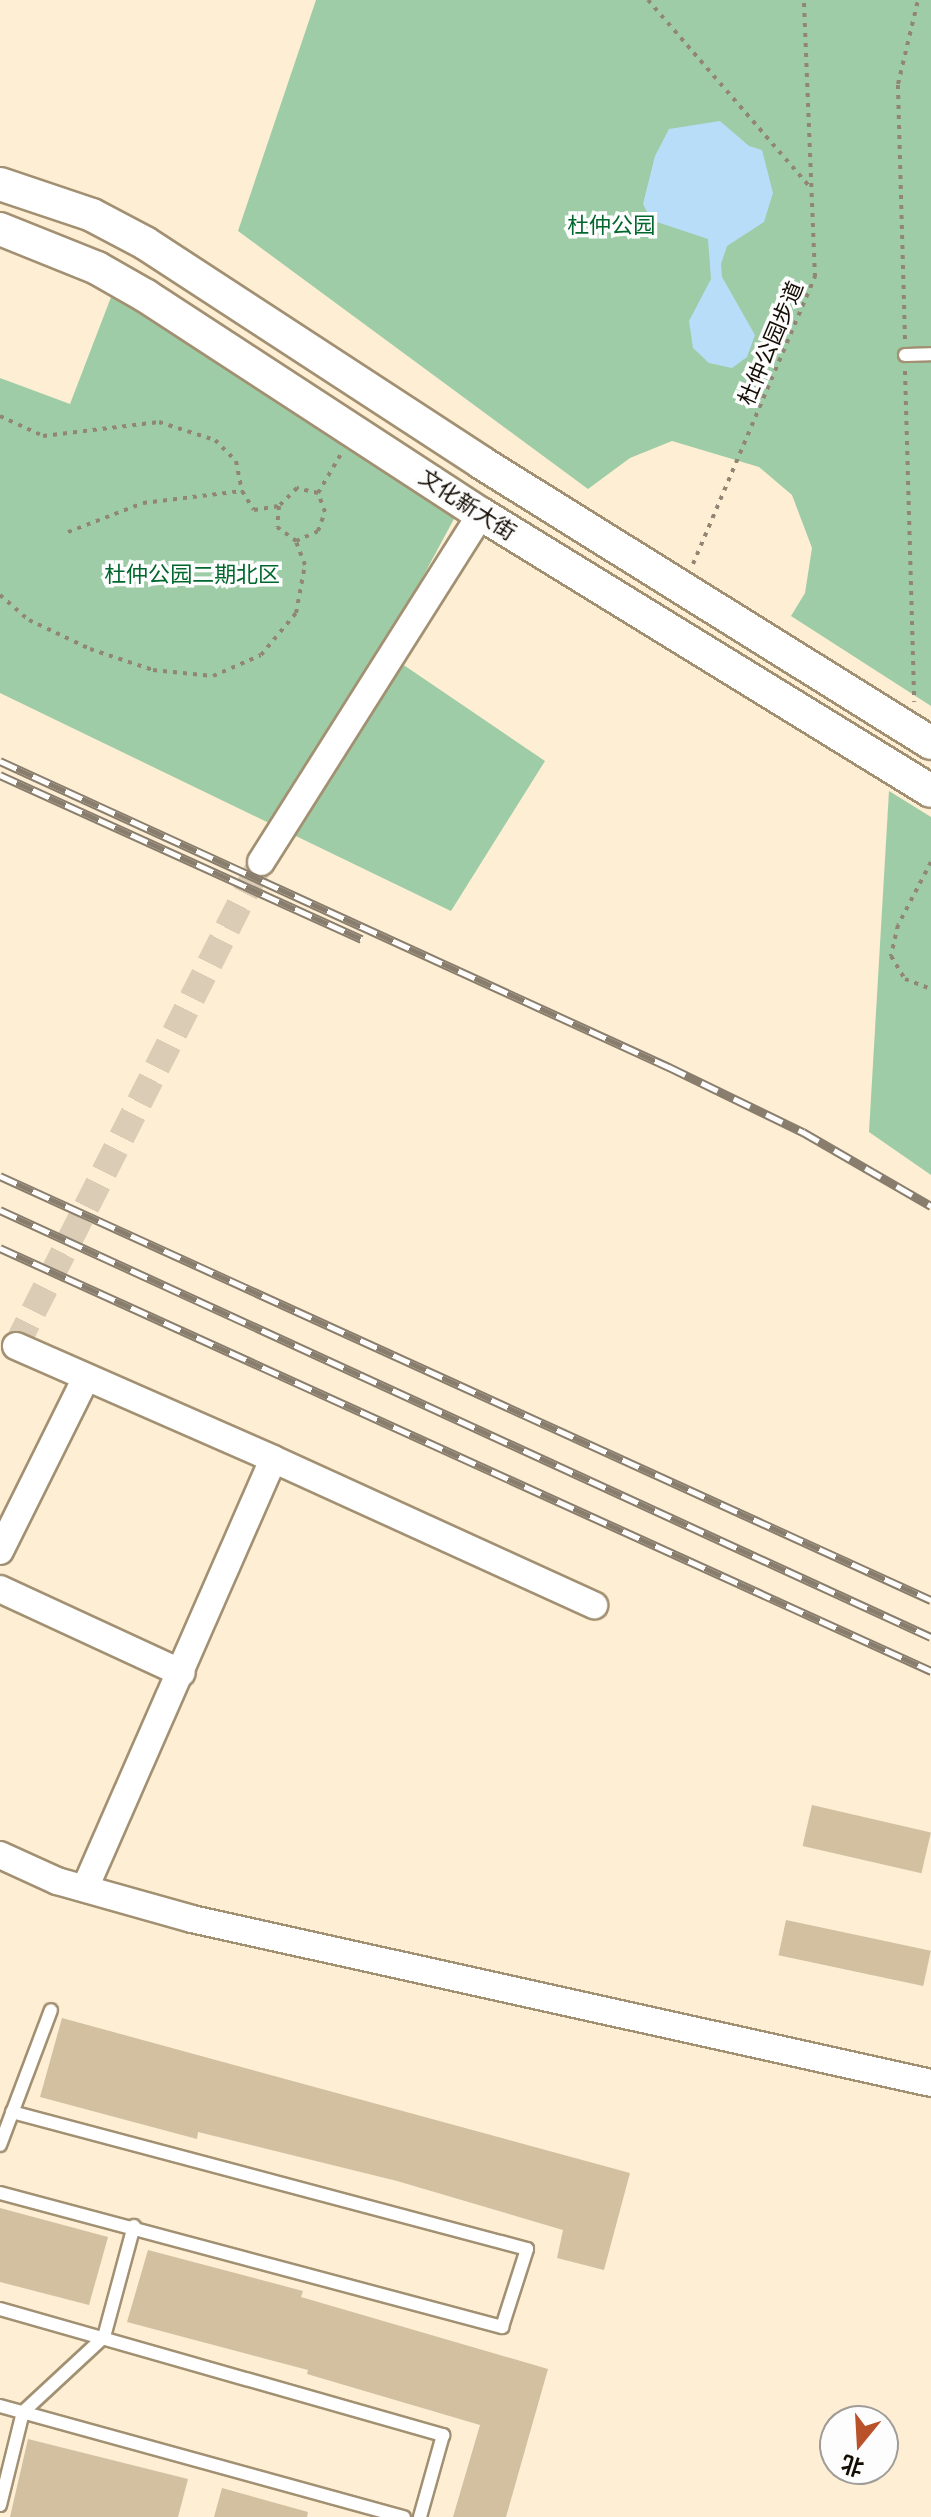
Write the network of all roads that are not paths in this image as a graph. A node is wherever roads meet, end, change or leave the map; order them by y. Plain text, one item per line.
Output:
1 (0, 184) edge
2 (0, 229) edge
3 (931, 354) edge
4 (905, 355) dead end
5 (481, 514) junction
6 (931, 743) edge
7 (931, 791) edge
8 (261, 862) tunnel mouth
9 (16, 1346) dead end
10 (86, 1378) junction
11 (273, 1459) junction
12 (0, 1551) edge
13 (0, 1589) edge
14 (594, 1605) dead end
15 (182, 1673) junction
16 (0, 1855) edge
17 (85, 1888) junction
18 (51, 2010) dead end
19 (931, 2083) edge
20 (12, 2112) junction
21 (0, 2145) edge
22 (0, 2193) edge
23 (134, 2226) junction
24 (0, 2309) edge
25 (104, 2337) junction
26 (0, 2406) edge
27 (23, 2412) junction
28 (0, 2505) edge
29 (404, 2517) edge
30 (420, 2517) edge

1 - 6 street, 文化新大街
2 - 5 street, 文化新大街
3 - 4 lane
5 - 7 street, 文化新大街
5 - 8 street
9 - 10 street
10 - 11 street
10 - 12 street
11 - 14 street
11 - 15 street
13 - 15 street
15 - 17 street
16 - 17 street
17 - 19 street
18 - 20 lane
20 - 21 lane
20 - 23 lane
22 - 23 lane
23 - 25 lane
24 - 25 lane
25 - 27 lane
25 - 30 lane
26 - 27 lane
27 - 28 lane
27 - 29 lane

